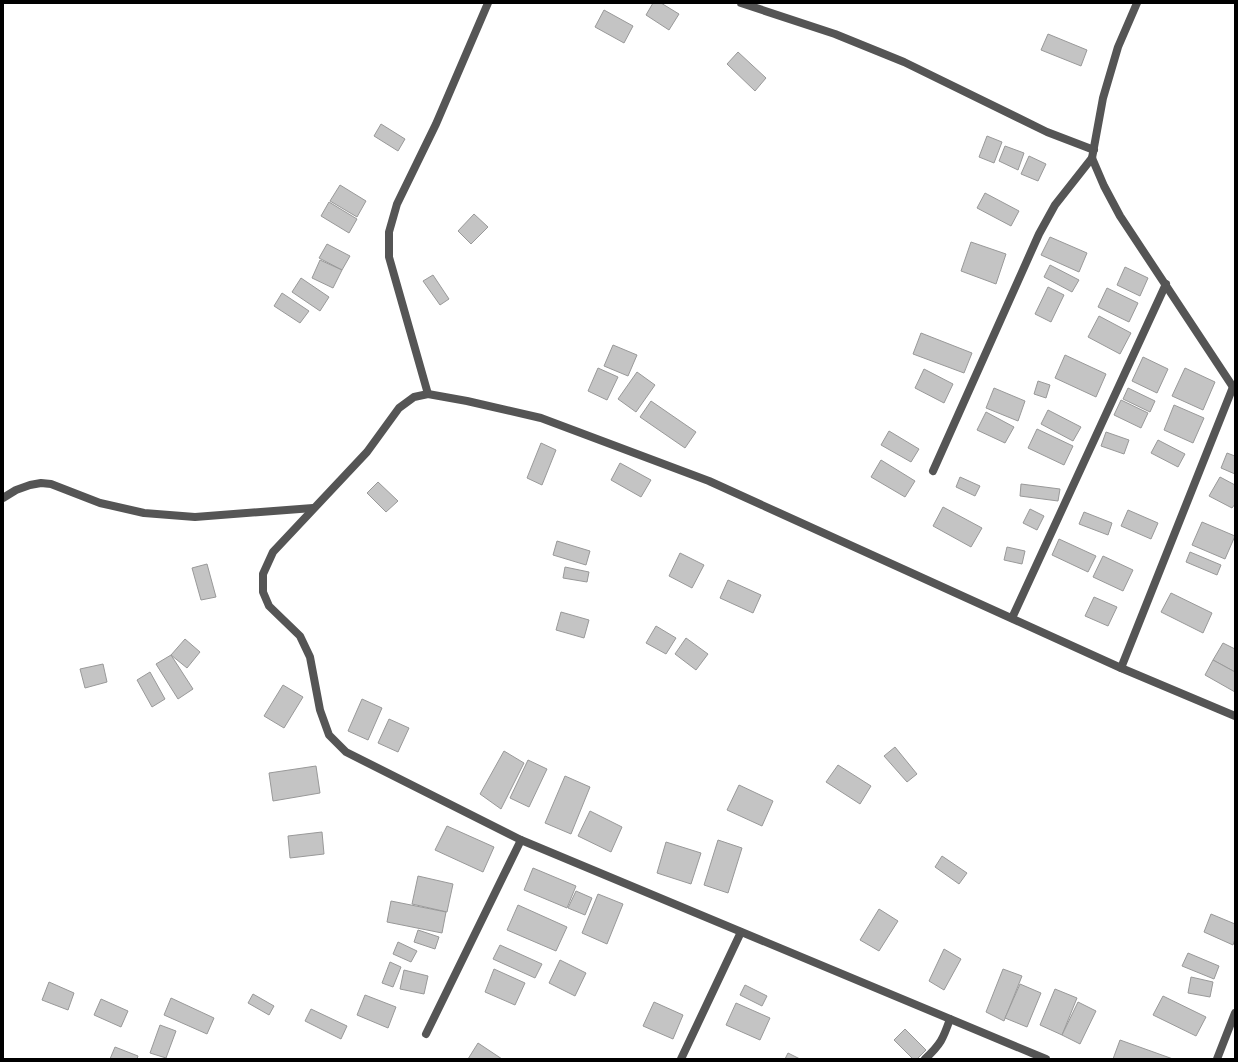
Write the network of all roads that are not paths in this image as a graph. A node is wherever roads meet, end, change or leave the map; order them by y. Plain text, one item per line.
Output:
1 (488, 3) edge
2 (741, 3) edge
3 (1137, 3) edge
4 (1093, 154) junction
5 (1166, 284) junction
6 (1234, 388) edge
7 (428, 394) junction
8 (933, 471) dead end
9 (3, 498) edge
10 (313, 508) junction
11 (1012, 618) junction
12 (1121, 668) junction
13 (1235, 716) edge
14 (521, 840) junction
15 (742, 932) junction
16 (1235, 1013) edge
17 (950, 1019) junction
18 (426, 1034) dead end
19 (681, 1059) edge
20 (925, 1059) edge
21 (1046, 1059) edge
22 (1217, 1059) edge

1 - 7 street
2 - 4 street
3 - 4 street
4 - 5 street
4 - 8 street
5 - 6 street
5 - 11 street
6 - 12 street
7 - 10 street
7 - 11 street
9 - 10 street
10 - 14 street
11 - 12 street
12 - 13 street
14 - 15 street
14 - 18 street
15 - 17 street
15 - 19 street
16 - 22 street
17 - 20 street
17 - 21 street

